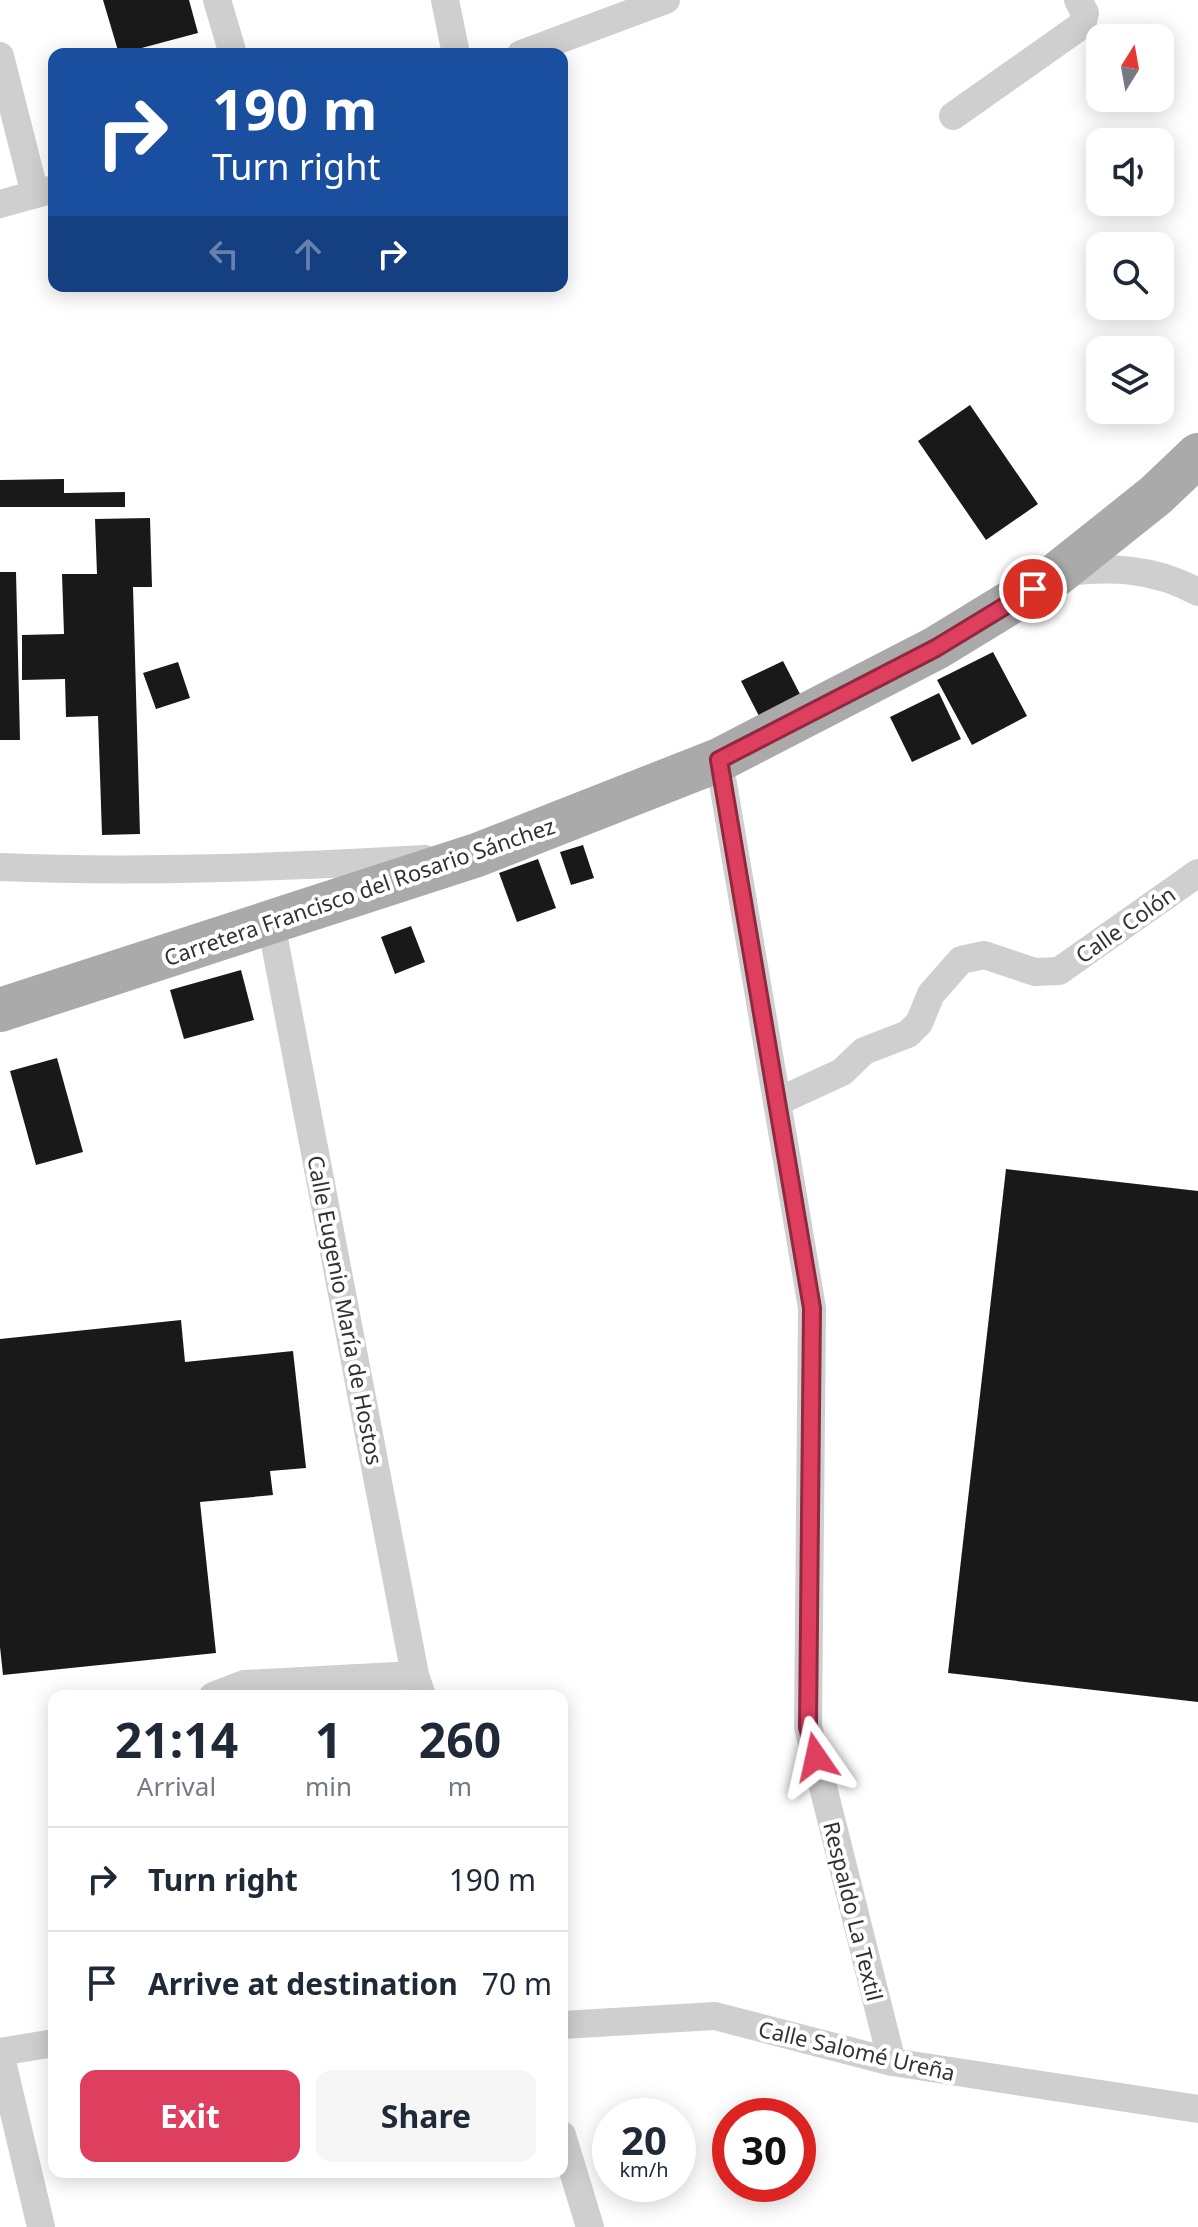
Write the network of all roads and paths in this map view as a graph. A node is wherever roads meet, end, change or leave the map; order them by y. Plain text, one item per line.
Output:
1 (217, 0) edge
2 (445, 0) edge
3 (666, 0) edge
4 (1078, 0) edge
5 (231, 48) edge
6 (455, 48) edge
7 (537, 48) edge
8 (0, 56) edge
9 (953, 116) dead end
10 (44, 191) edge
11 (0, 204) edge
12 (1198, 455) edge
13 (1057, 574) junction
14 (1198, 592) edge
15 (719, 760) junction
16 (477, 855) junction
17 (0, 867) edge
18 (1198, 873) edge
19 (271, 923) junction
20 (0, 1010) edge
21 (777, 1102) junction
22 (419, 1685) edge
23 (228, 1690) edge
24 (568, 2025) edge
25 (48, 2044) edge
26 (0, 2053) edge
27 (892, 2062) junction
28 (1198, 2109) edge
29 (568, 2155) edge
30 (41, 2227) edge
31 (590, 2227) edge

1 - 5 street
2 - 6 street
3 - 7 street
4 - 9 street
8 - 10 street
10 - 11 street
12 - 13 main road, Carretera Francisco del Rosario Sánchez
13 - 14 street
13 - 15 main road, Carretera Francisco del Rosario Sánchez
15 - 16 main road, Carretera Francisco del Rosario Sánchez
15 - 21 street, Respaldo La Textil
16 - 17 street
16 - 19 main road, Carretera Francisco del Rosario Sánchez
18 - 21 street, Calle Colón
19 - 20 main road, Carretera Francisco del Rosario Sánchez
19 - 22 street, Calle Eugenio María de Hostos
21 - 27 street, Respaldo La Textil
22 - 23 street
24 - 27 street, Calle Salomé Ureña
25 - 26 street
26 - 30 street
27 - 28 street, Calle Salomé Ureña
29 - 31 street

